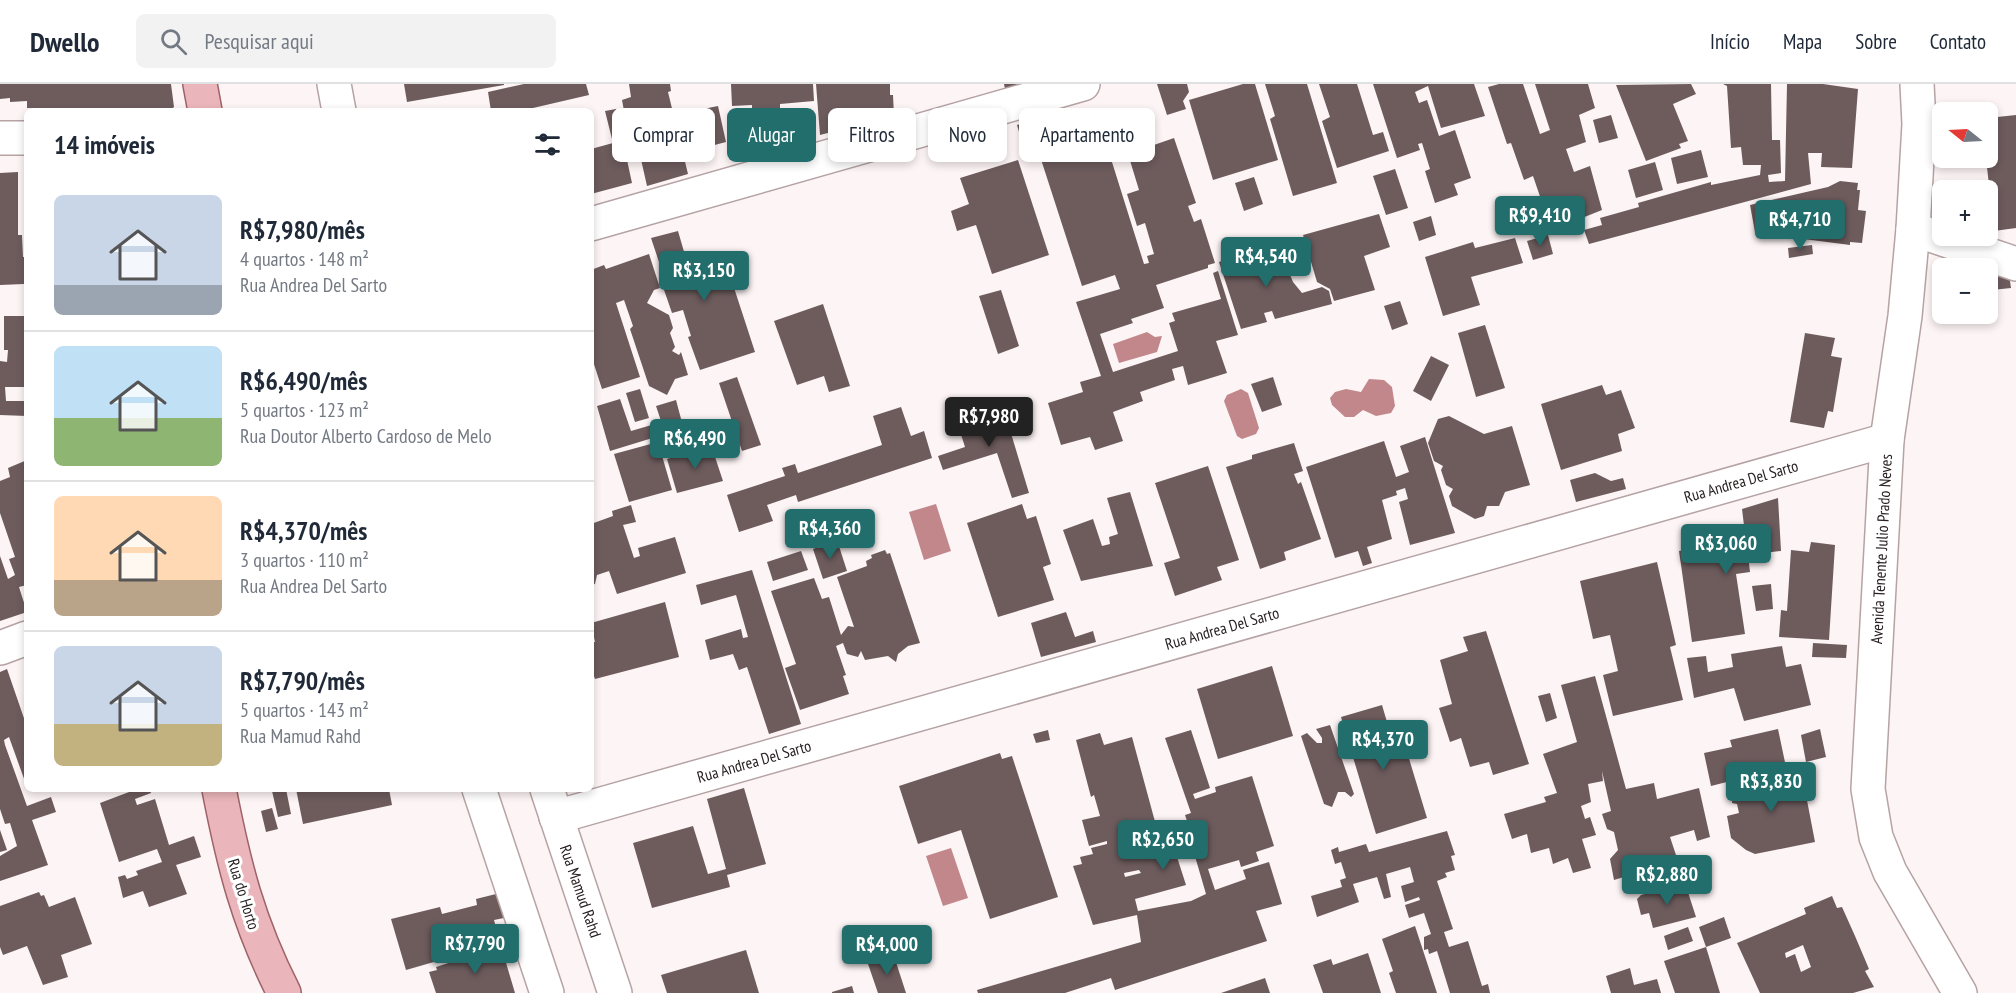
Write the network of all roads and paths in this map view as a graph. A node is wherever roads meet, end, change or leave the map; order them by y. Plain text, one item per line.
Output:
1 (200, 84) edge
2 (334, 84) edge
3 (1083, 84) edge
4 (1917, 84) edge
5 (204, 108) edge
6 (338, 108) edge
7 (0, 138) edge
8 (24, 138) edge
9 (594, 223) edge
10 (1913, 229) junction
11 (2016, 264) edge
12 (1887, 440) junction
13 (24, 639) edge
14 (0, 648) edge
15 (220, 792) edge
16 (480, 792) edge
17 (592, 792) edge
18 (594, 792) edge
19 (552, 803) edge
20 (284, 993) edge
21 (547, 993) edge
22 (615, 993) edge
23 (1960, 993) edge

1 - 5 main road
2 - 6 street
3 - 9 street
4 - 10 street, Avenida Tenente Julio Prado Neves
7 - 8 street
10 - 11 street
10 - 12 street, Avenida Tenente Julio Prado Neves
12 - 18 street, Rua Andrea Del Sarto
12 - 23 street, Avenida Tenente Julio Prado Neves
13 - 14 street
15 - 20 main road, Rua do Horto
16 - 21 street
17 - 19 street, Rua Andrea Del Sarto
19 - 22 street, Rua Mamud Rahd

